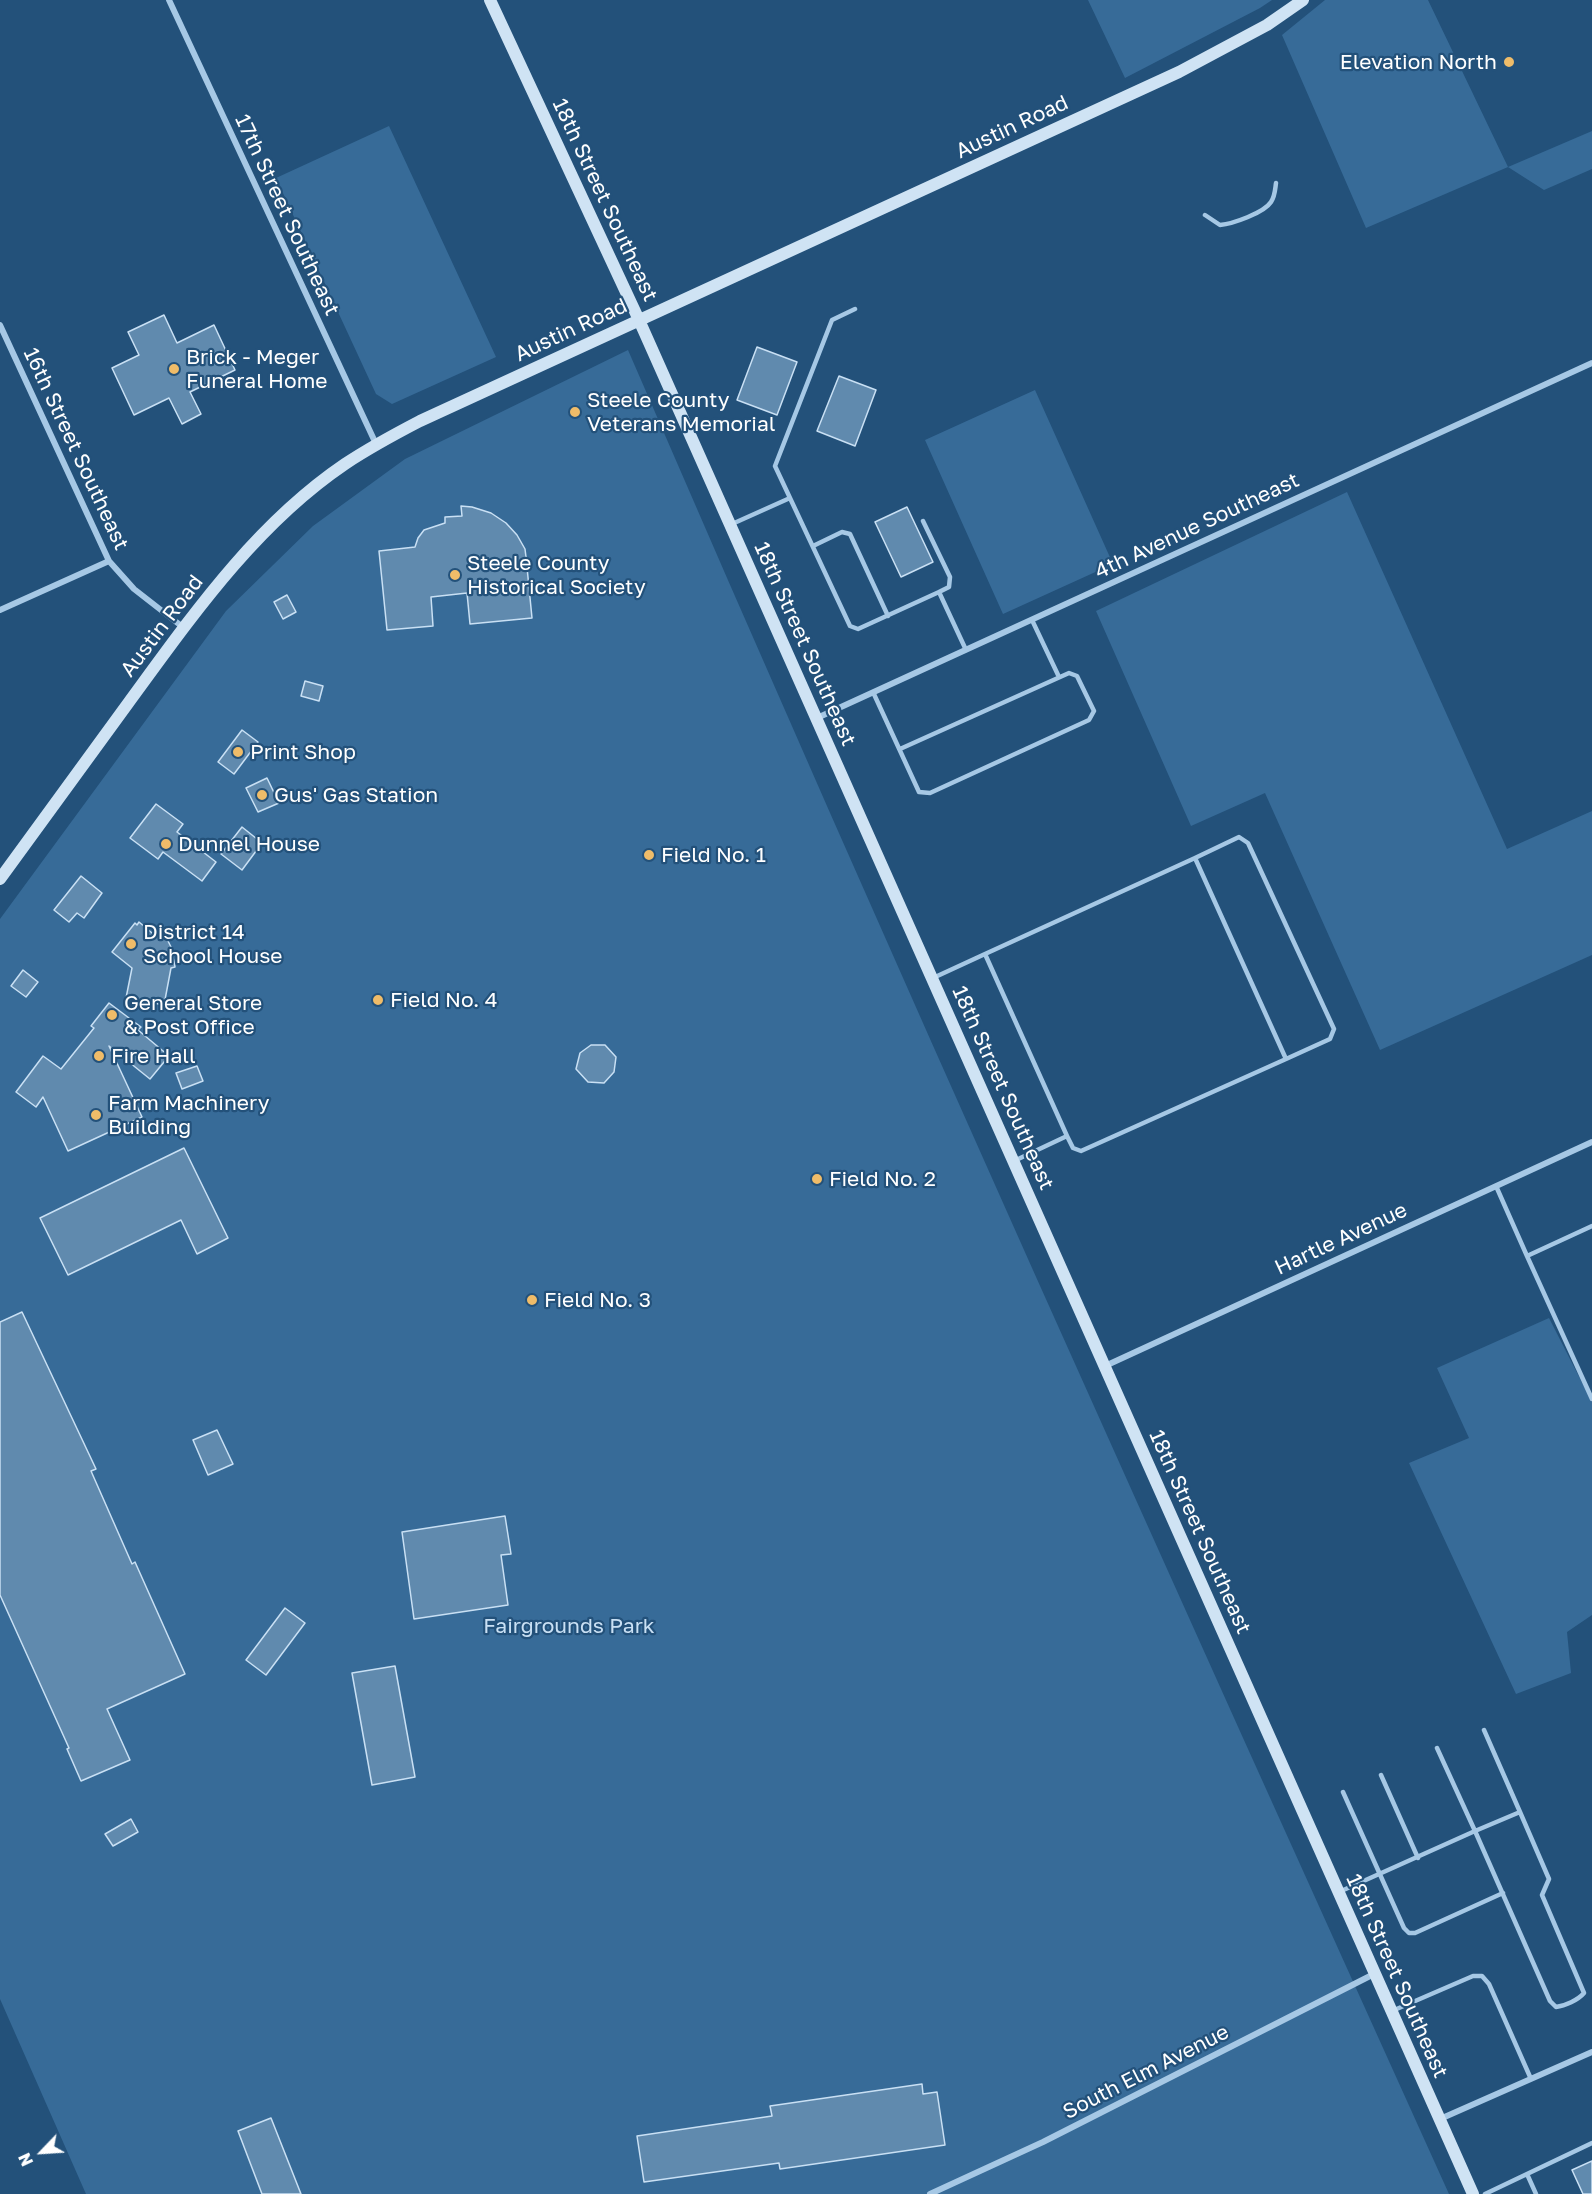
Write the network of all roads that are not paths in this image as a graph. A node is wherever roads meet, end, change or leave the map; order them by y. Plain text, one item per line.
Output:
1 (169, 0) edge
2 (490, 0) edge
3 (1303, 0) edge
4 (1276, 183) dead end
5 (1205, 215) dead end
6 (855, 309) dead end
7 (639, 320) junction
8 (0, 325) edge
9 (1592, 363) edge
10 (375, 444) junction
11 (790, 498) junction
12 (923, 521) dead end
13 (731, 525) junction
14 (813, 546) junction
15 (109, 561) junction
16 (939, 592) junction
17 (0, 610) edge
18 (888, 616) junction
19 (1032, 620) junction
20 (184, 628) junction
21 (966, 650) junction
22 (1059, 677) junction
23 (873, 692) junction
24 (817, 718) junction
25 (900, 749) junction
26 (1195, 858) junction
27 (0, 879) edge
28 (985, 954) junction
29 (933, 979) junction
30 (1286, 1059) junction
31 (1067, 1137) junction
32 (1592, 1142) edge
33 (1014, 1161) junction
34 (1496, 1186) junction
35 (1592, 1226) edge
36 (1527, 1256) junction
37 (1105, 1366) junction
38 (1592, 1399) edge
39 (1484, 1730) dead end
40 (1437, 1748) dead end
41 (1381, 1775) dead end
42 (1343, 1792) dead end
43 (1520, 1812) junction
44 (1475, 1831) junction
45 (1418, 1858) junction
46 (1380, 1875) junction
47 (1339, 1892) junction
48 (1503, 1893) junction
49 (1375, 1973) junction
50 (1392, 2011) junction
51 (1592, 2052) edge
52 (1531, 2079) junction
53 (1440, 2120) junction
54 (1592, 2143) edge
55 (1527, 2174) junction
56 (930, 2194) edge
57 (1473, 2194) edge
58 (1485, 2194) edge
59 (1536, 2194) edge

1 - 10 street, 17th Street Southeast
2 - 7 street, 18th Street Southeast
3 - 7 street, Austin Road
4 - 5 lane
6 - 11 lane
7 - 10 street, Austin Road
7 - 13 street, 18th Street Southeast
8 - 15 street, 16th Street Southeast
9 - 19 street, 4th Avenue Southeast
10 - 20 street, Austin Road
11 - 13 lane
11 - 14 lane
12 - 16 lane
13 - 24 street, 18th Street Southeast
14 - 18 lane
14 - 18 lane
15 - 17 street
15 - 20 street, 16th Street Southeast
16 - 18 lane
16 - 21 lane
19 - 21 street, 4th Avenue Southeast
19 - 22 lane
20 - 27 street, Austin Road
21 - 23 street, 4th Avenue Southeast
22 - 25 lane
22 - 25 lane
23 - 24 street, 4th Avenue Southeast
23 - 25 lane
24 - 29 street, 18th Street Southeast
26 - 28 lane
26 - 30 lane
26 - 30 lane
28 - 29 lane
28 - 31 lane
29 - 33 street, 18th Street Southeast
30 - 31 lane
31 - 33 lane
32 - 34 street, Hartle Avenue
33 - 37 street, 18th Street Southeast
34 - 36 lane
34 - 37 street, Hartle Avenue
35 - 36 lane
36 - 38 lane
37 - 47 street, 18th Street Southeast
39 - 43 lane
40 - 44 lane
41 - 45 lane
42 - 46 lane
43 - 44 lane
43 - 48 lane
44 - 45 lane
44 - 48 lane
45 - 46 lane
46 - 47 lane
46 - 48 lane
47 - 49 street, 18th Street Southeast
49 - 50 street, 18th Street Southeast
49 - 56 street, South Elm Avenue
50 - 52 lane
50 - 53 street, 18th Street Southeast
51 - 52 street
52 - 53 street
53 - 57 street, 18th Street Southeast
54 - 55 lane
55 - 58 lane
55 - 59 lane

